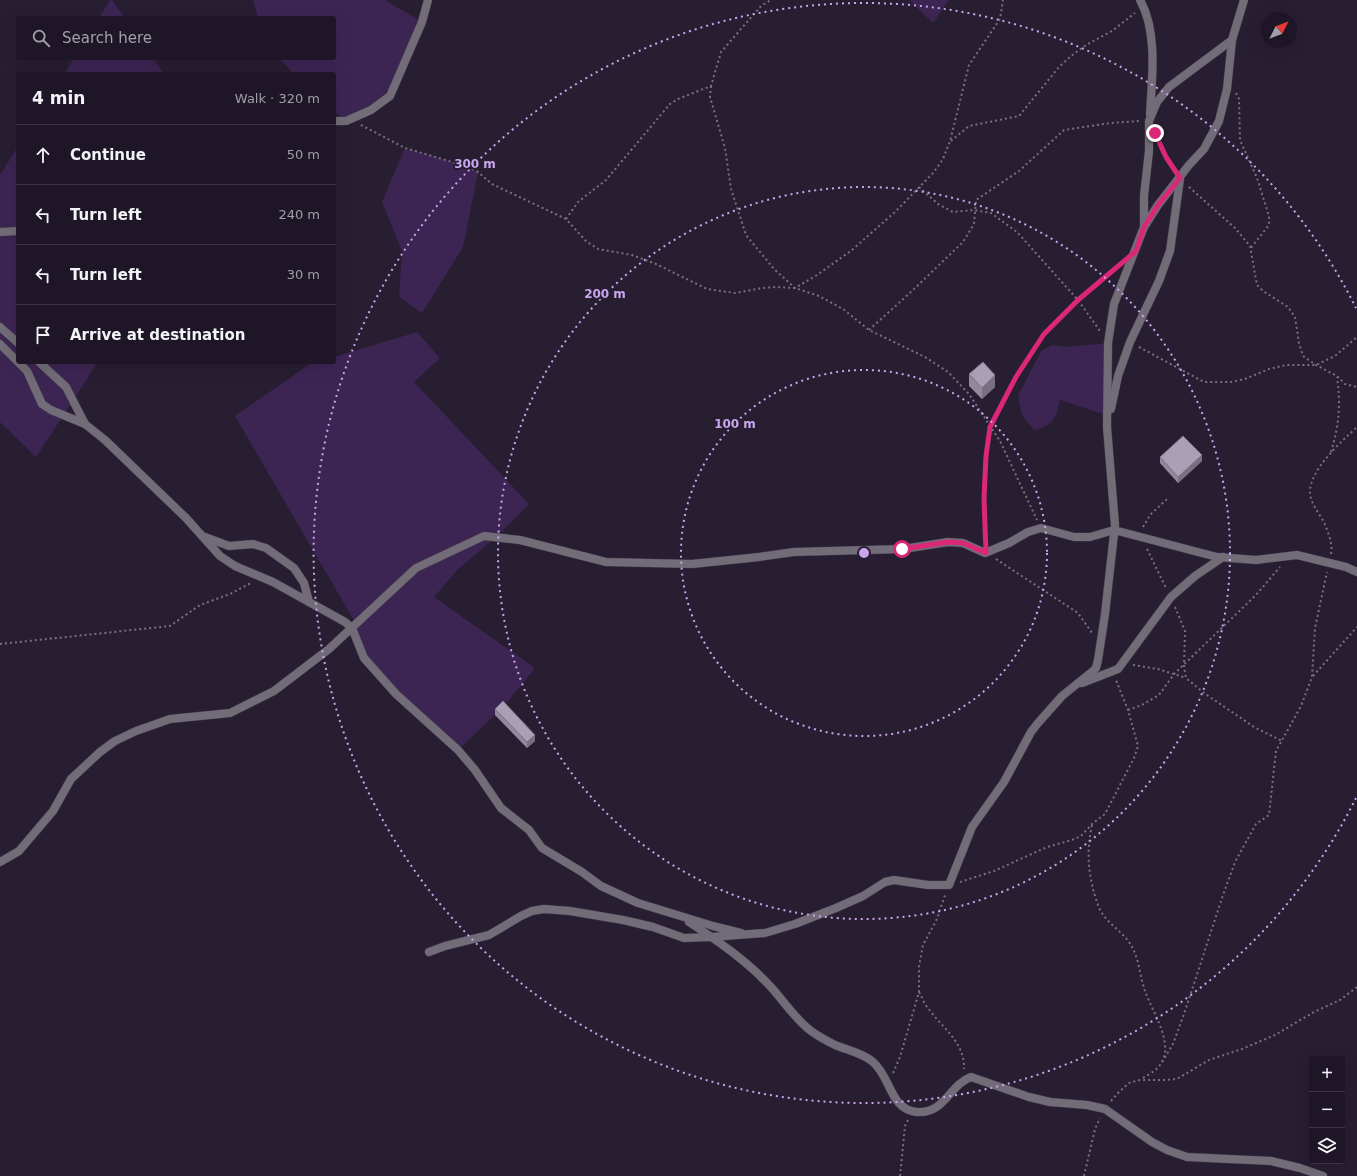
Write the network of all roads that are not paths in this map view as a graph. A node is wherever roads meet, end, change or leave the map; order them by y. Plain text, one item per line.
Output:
1 (428, 0) edge
2 (1244, 0) edge
3 (1142, 4) edge
4 (1232, 40) junction
5 (336, 120) edge
6 (1149, 121) junction
7 (1180, 178) junction
8 (1144, 227) junction
9 (16, 231) edge
10 (0, 232) edge
11 (0, 327) edge
12 (16, 341) edge
13 (0, 344) edge
14 (16, 360) edge
15 (20, 364) edge
16 (41, 364) edge
17 (85, 424) junction
18 (1107, 427) junction
19 (1114, 530) junction
20 (203, 536) junction
21 (1223, 557) junction
22 (1357, 572) edge
23 (309, 602) junction
24 (352, 628) junction
25 (1074, 686) junction
26 (0, 862) edge
27 (682, 917) junction
28 (748, 934) junction
29 (712, 938) junction
30 (429, 952) dead end
31 (1323, 1176) edge

1 - 5 street
2 - 4 street
3 - 6 street
4 - 6 street
4 - 7 street
6 - 8 street
7 - 8 street
7 - 18 street
8 - 18 street
9 - 10 street
11 - 12 street
13 - 14 street
15 - 17 street
16 - 17 street
17 - 20 street
18 - 19 street
19 - 21 street
19 - 24 street
19 - 25 street
20 - 23 street
20 - 23 street
21 - 22 street
21 - 25 street
23 - 24 street
24 - 26 street
24 - 27 street
25 - 28 street
27 - 28 street
27 - 29 street
28 - 29 street
29 - 30 street
29 - 31 street

